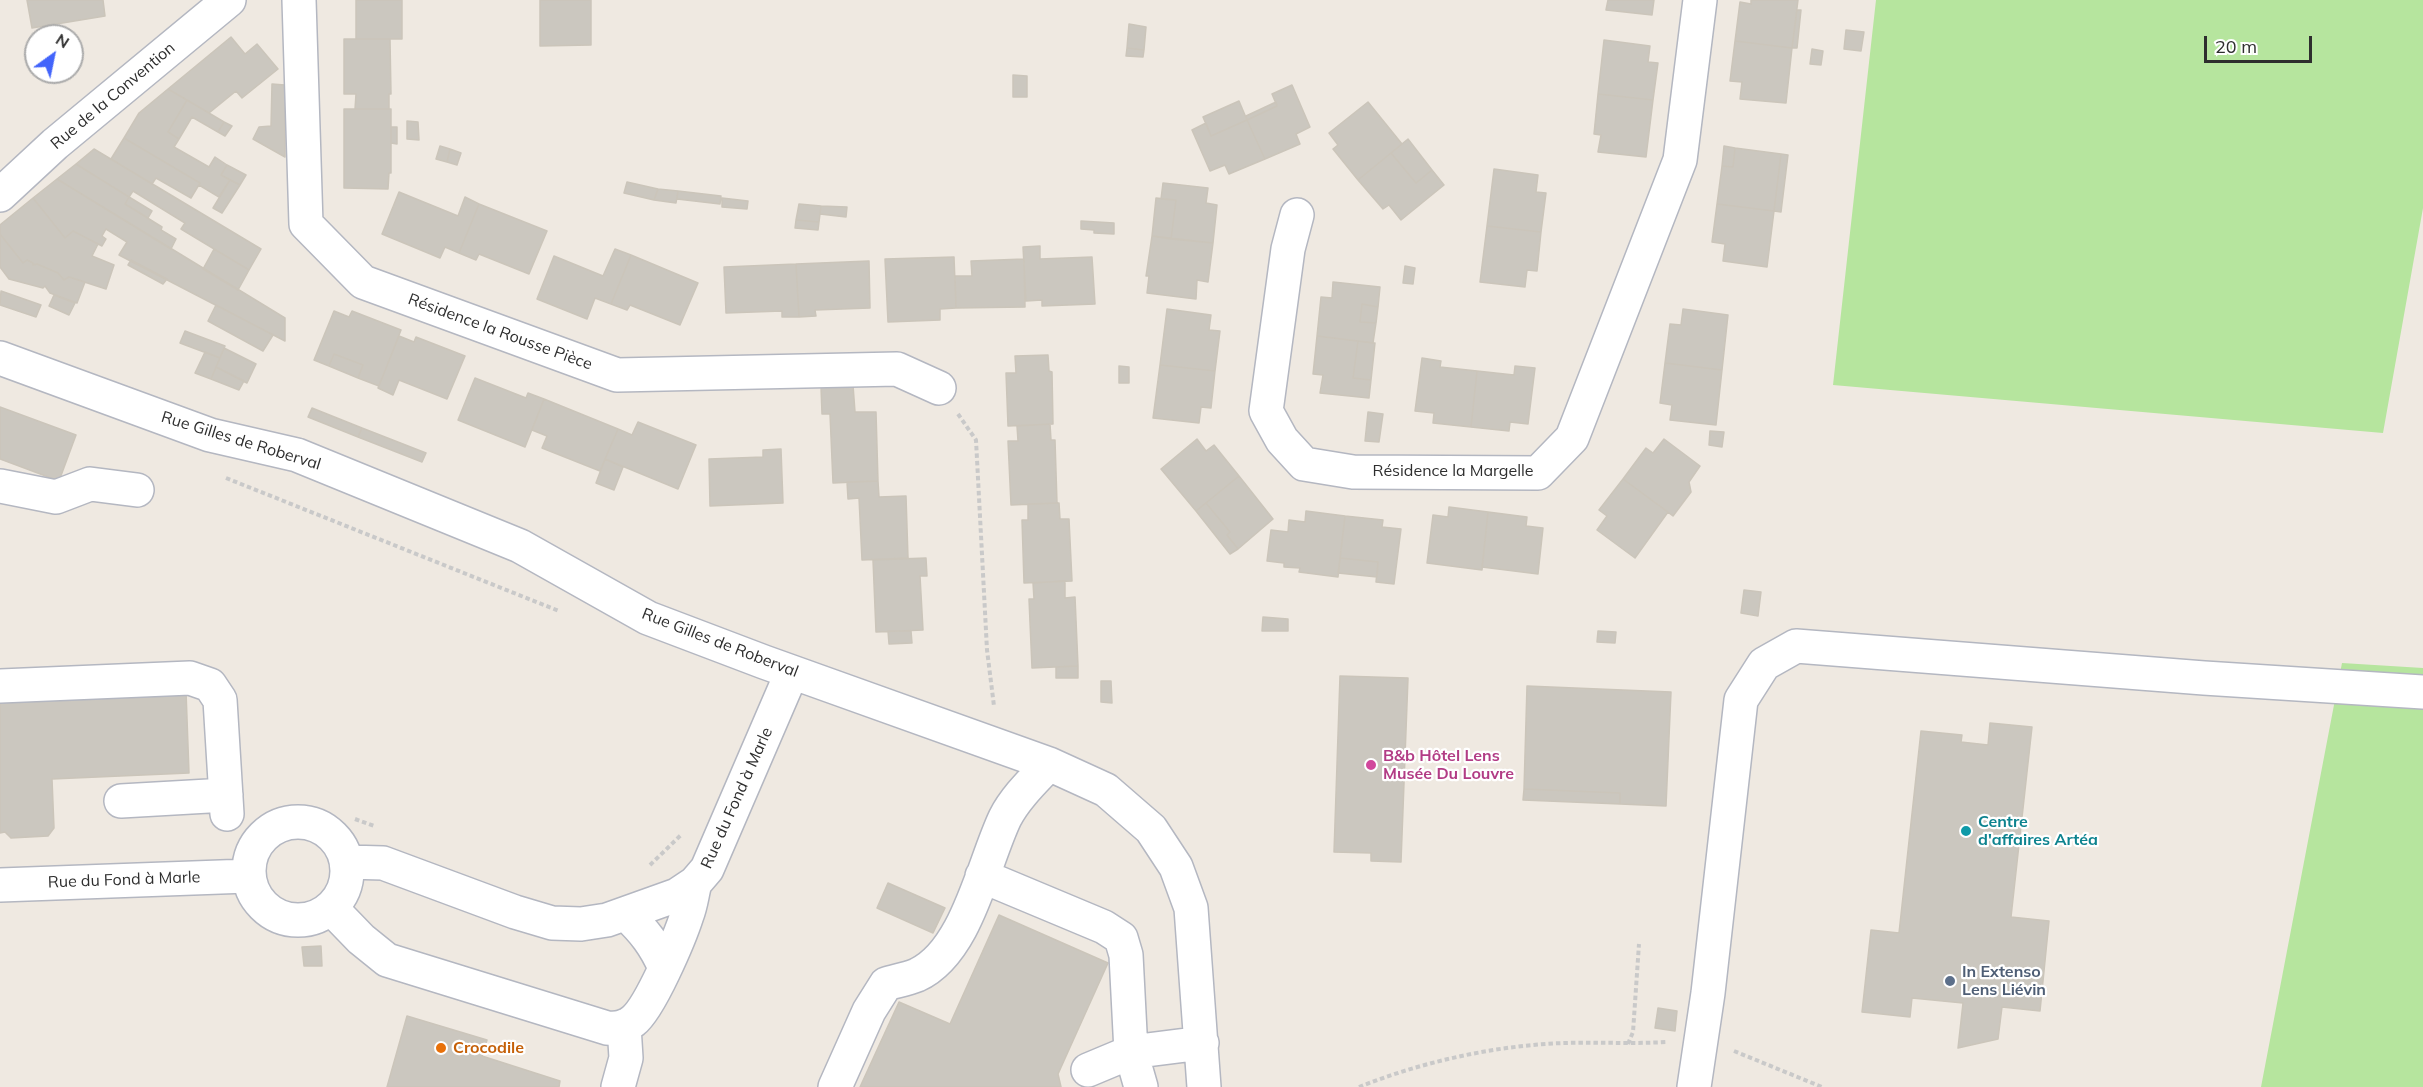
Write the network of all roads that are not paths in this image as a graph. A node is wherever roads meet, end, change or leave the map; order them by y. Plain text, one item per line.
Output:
1 (229, 0) edge
2 (299, 0) edge
3 (1700, 0) edge
4 (3, 188) edge
5 (1296, 215) dead end
6 (0, 358) edge
7 (939, 388) road end
8 (0, 486) edge
9 (137, 490) dead end
10 (792, 672) junction
11 (0, 686) edge
12 (2423, 692) edge
13 (1049, 764) junction
14 (121, 801) dead end
15 (347, 862) junction
16 (248, 876) junction
17 (982, 876) junction
18 (695, 883) junction
19 (0, 885) edge
20 (331, 908) junction
21 (626, 914) junction
22 (665, 968) junction
23 (624, 1026) junction
24 (1202, 1043) junction
25 (1131, 1052) junction
26 (1088, 1070) dead end
27 (618, 1087) edge
28 (835, 1087) edge
29 (1141, 1087) edge
30 (1204, 1087) edge
31 (1694, 1087) edge

1 - 4 street, Rue de la Convention
2 - 7 street, Résidence la Rousse Pièce
3 - 5 street, Résidence la Margelle
6 - 10 street, Rue Gilles de Roberval
8 - 9 street
10 - 13 street, Rue Gilles de Roberval
10 - 18 street, Rue du Fond à Marle
11 - 14 street
12 - 31 street
13 - 17 street
13 - 24 street, Rue Gilles de Roberval
15 - 16 street
15 - 20 street
15 - 21 street, Rue du Fond à Marle
16 - 19 street, Rue du Fond à Marle
16 - 20 street
17 - 25 street
17 - 28 street
18 - 21 street, Rue du Fond à Marle
18 - 22 street
20 - 23 street
21 - 22 street
22 - 23 street
23 - 27 street
24 - 25 street
24 - 30 street, Rue Gilles de Roberval
25 - 26 street
25 - 29 street

